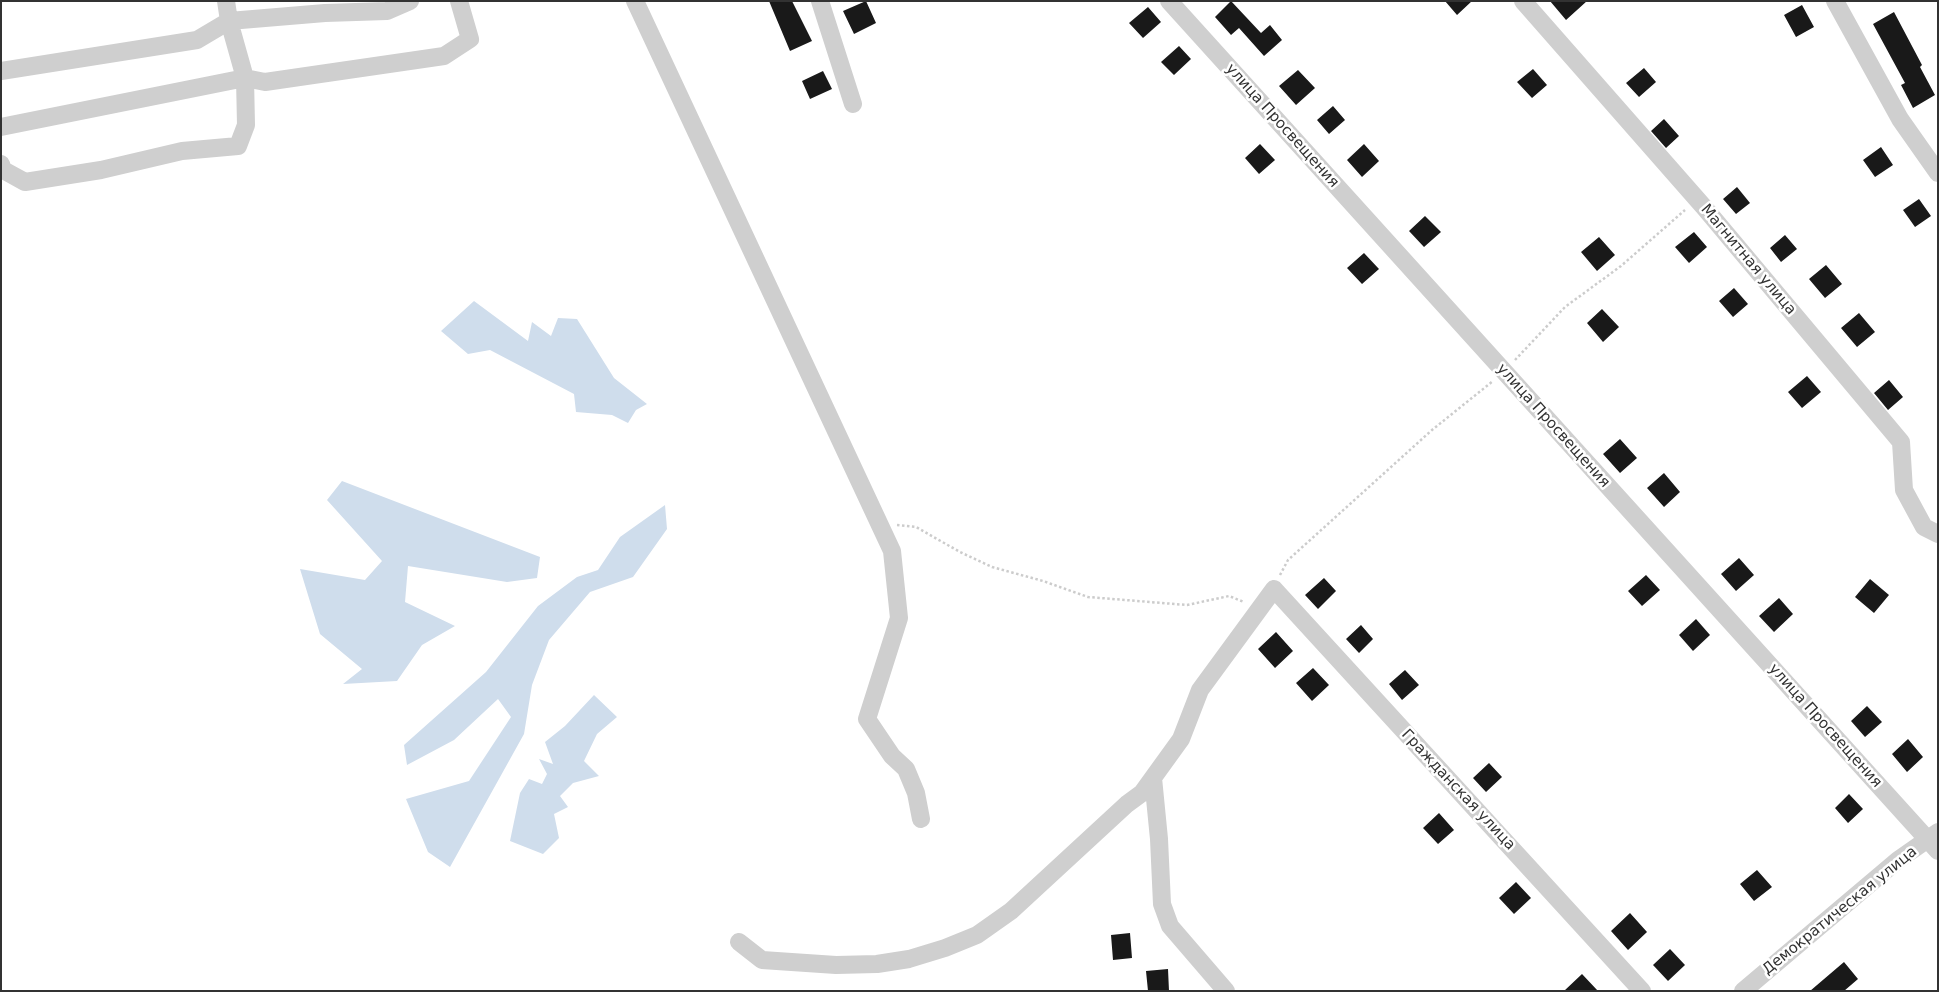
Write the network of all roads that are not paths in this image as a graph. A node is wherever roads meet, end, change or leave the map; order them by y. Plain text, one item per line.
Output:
1 (226, 1) edge
2 (410, 1) edge
3 (459, 1) edge
4 (635, 1) edge
5 (820, 1) edge
6 (1169, 1) edge
7 (1523, 1) edge
8 (1835, 1) edge
9 (229, 21) junction
10 (1, 71) edge
11 (245, 78) junction
12 (853, 104) dead end
13 (1, 127) edge
14 (1, 164) edge
15 (1938, 173) edge
16 (1938, 534) edge
17 (1153, 778) junction
18 (921, 819) dead end
19 (1935, 841) edge
20 (738, 942) dead end
21 (1226, 991) edge
22 (1642, 991) edge
23 (1743, 991) edge

1 - 9 street
2 - 9 street
3 - 11 street
4 - 18 street
5 - 12 street
6 - 19 street, улица Просвещения
7 - 16 street, Магнитная улица
8 - 15 street
9 - 10 street
9 - 11 street
11 - 13 street
11 - 14 street
17 - 20 street
17 - 21 street
17 - 22 street, Гражданская улица
19 - 23 street, Демократическая улица

